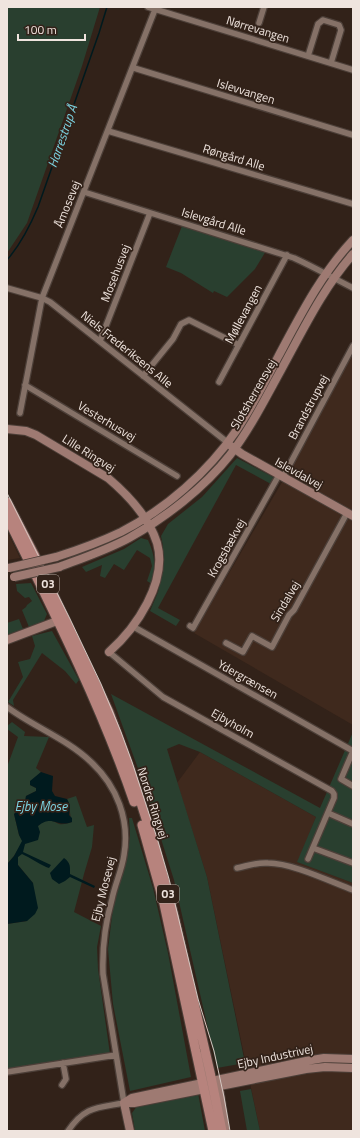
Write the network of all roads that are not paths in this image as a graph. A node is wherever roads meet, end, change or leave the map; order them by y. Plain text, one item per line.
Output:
1 (148, 7) edge
2 (264, 7) edge
3 (156, 8) edge
4 (259, 23) dead end
5 (308, 56) junction
6 (331, 63) junction
7 (134, 68) junction
8 (353, 70) edge
9 (108, 131) junction
10 (353, 135) edge
11 (84, 192) junction
12 (353, 204) edge
13 (150, 212) junction
14 (353, 240) edge
15 (353, 254) edge
16 (287, 255) junction
17 (325, 274) junction
18 (333, 279) junction
19 (7, 288) edge
20 (353, 288) edge
21 (42, 298) junction
22 (100, 341) junction
23 (239, 345) junction
24 (353, 346) edge
25 (143, 376) junction
26 (219, 382) dead end
27 (25, 385) junction
28 (20, 413) dead end
29 (7, 429) edge
30 (227, 442) junction
31 (235, 448) junction
32 (177, 476) dead end
33 (281, 476) junction
34 (192, 481) junction
35 (7, 502) edge
36 (350, 515) edge
37 (7, 517) edge
38 (144, 518) junction
39 (149, 526) junction
40 (70, 563) junction
41 (8, 568) edge
42 (10, 578) edge
43 (57, 621) junction
44 (190, 626) dead end
45 (134, 627) junction
46 (7, 640) edge
47 (226, 643) dead end
48 (109, 652) joint
49 (7, 708) edge
50 (353, 750) edge
51 (353, 786) edge
52 (328, 813) junction
53 (353, 824) edge
54 (313, 848) junction
55 (308, 859) dead end
56 (353, 863) edge
57 (237, 868) dead end
58 (353, 890) edge
59 (116, 1055) junction
60 (353, 1059) edge
61 (63, 1063) junction
62 (353, 1068) edge
63 (7, 1072) edge
64 (62, 1085) dead end
65 (210, 1086) junction
66 (124, 1103) junction
67 (68, 1131) edge
68 (130, 1131) edge
69 (213, 1131) edge
70 (218, 1131) edge
71 (224, 1131) edge

1 - 3 street, Nørrevangen
2 - 4 street
3 - 5 street, Nørrevangen
3 - 7 street, Åmosevej
5 - 6 street, Nørrevangen
5 - 6 street
6 - 8 street, Nørrevangen
7 - 9 street, Åmosevej
7 - 10 street, Islevvangen
9 - 11 street, Åmosevej
9 - 12 street, Røngård Alle
11 - 13 street, Islevgård Alle
11 - 21 street, Åmosevej
13 - 16 street, Islevgård Alle
13 - 22 street, Mosehusvej
14 - 17 street, Slotsherrensvej
15 - 18 street, Slotsherrensvej
16 - 17 street, Islevgård Alle
16 - 23 street, Møllevangen
17 - 18 street, Islevgård Alle
17 - 30 street, Slotsherrensvej
18 - 20 street, Islevgård Alle
18 - 31 street, Slotsherrensvej
19 - 21 street, Niels Frederiksens Alle
21 - 22 street, Niels Frederiksens Alle
21 - 27 street, Åmosevej
22 - 25 street, Niels Frederiksens Alle
23 - 25 street
23 - 26 street, Møllevangen
24 - 33 street, Brandstrupvej
25 - 30 street, Niels Frederiksens Alle
27 - 28 street, Åmosevej
27 - 32 street, Vesterhusvej
29 - 38 street, Lille Ringvej
30 - 31 street, Islevdalvej
30 - 34 street, Slotsherrensvej
31 - 33 street, Islevdalvej
31 - 39 street, Slotsherrensvej
33 - 36 street, Islevdalvej
33 - 44 street, Krogsbækvej
34 - 38 street, Slotsherrensvej
34 - 39 street, Slotsherrensvej
35 - 65 main road, Nordre Ringvej / O3
36 - 47 street, Sindalvej
37 - 43 main road, Nordre Ringvej / O3
38 - 39 street
38 - 40 street, Slotsherrensvej
38 - 41 street, Slotsherrensvej, bridge
39 - 40 street, Slotsherrensvej
39 - 45 street
40 - 42 street, Slotsherrensvej, bridge
43 - 46 street
43 - 65 main road, Nordre Ringvej / O3
45 - 48 street
45 - 50 street, Ydergrænsen
48 - 52 street, Ejbyholm
49 - 59 street, Ejby Mosevej
50 - 51 street, Ydergrænsen
52 - 53 street
52 - 54 street, Ejbyholm
54 - 55 street, Ejbyholm
54 - 56 street
57 - 58 street
59 - 61 street
59 - 66 street, Ejby Mosevej
60 - 65 street, Ejby Industrivej
61 - 63 street
61 - 64 street
62 - 65 street, Ejby Industrivej
65 - 66 street
65 - 69 main road, Nordre Ringvej / O3
65 - 70 street
65 - 71 main road, Nordre Ringvej / O3
66 - 67 street
66 - 68 street, Ejby Mosevej

